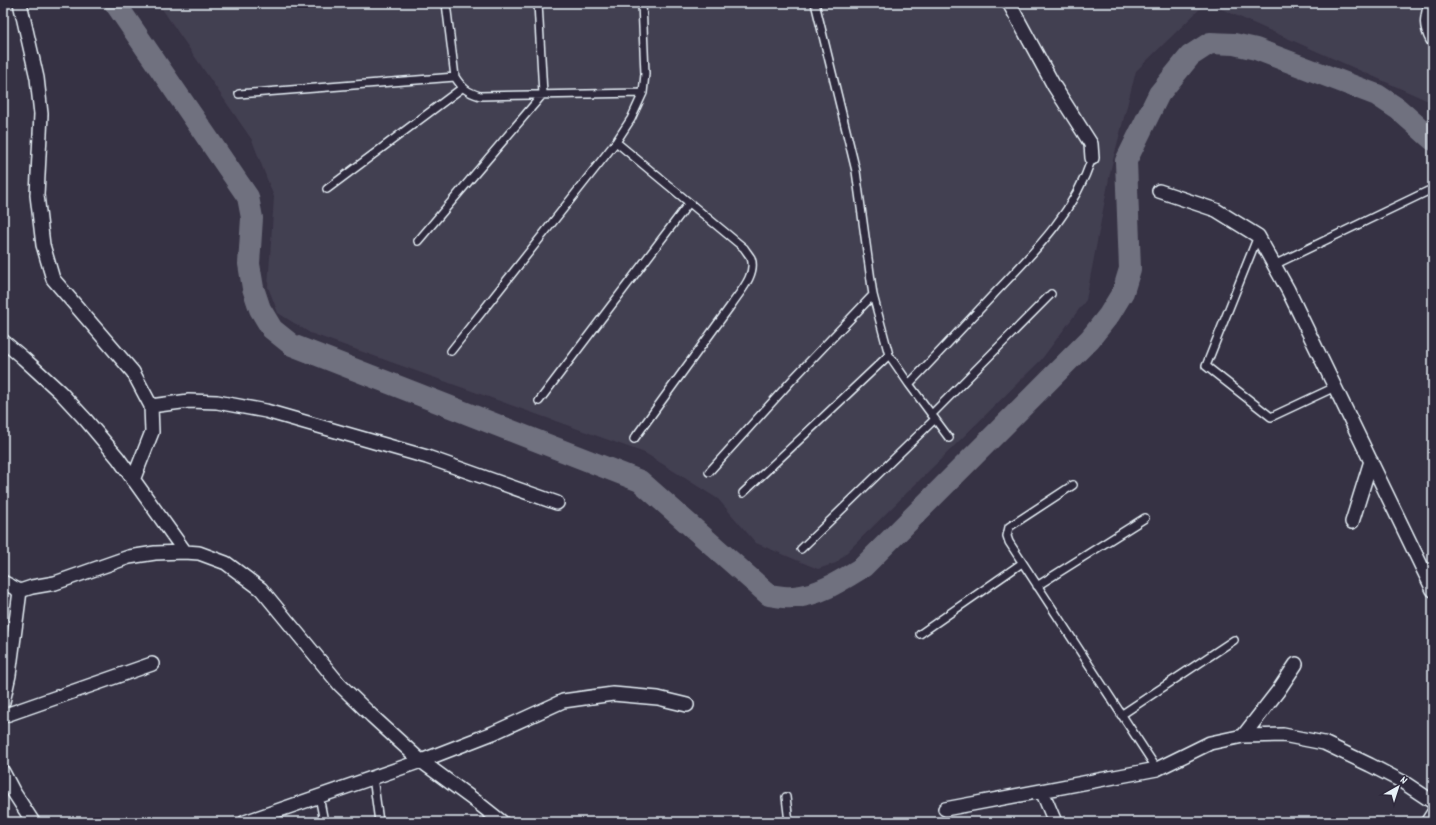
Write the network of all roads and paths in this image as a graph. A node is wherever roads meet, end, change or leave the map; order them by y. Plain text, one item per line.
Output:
1 (20, 3) edge
2 (446, 3) edge
3 (538, 3) edge
4 (642, 3) edge
5 (815, 3) edge
6 (1009, 3) edge
7 (1431, 3) edge
8 (1433, 40) edge
9 (455, 77) junction
10 (462, 88) junction
11 (643, 93) junction
12 (239, 94) dead end
13 (543, 94) junction
14 (616, 142) junction
15 (1092, 158) joint
16 (327, 189) dead end
17 (1159, 191) dead end
18 (1428, 191) dead end
19 (689, 203) junction
20 (1258, 236) junction
21 (418, 241) dead end
22 (1274, 265) junction
23 (1051, 294) dead end
24 (873, 295) junction
25 (3, 341) edge
26 (451, 351) dead end
27 (889, 355) junction
28 (909, 384) junction
29 (1335, 387) junction
30 (539, 401) dead end
31 (151, 406) junction
32 (934, 416) junction
33 (634, 438) dead end
34 (949, 438) dead end
35 (1371, 461) junction
36 (709, 472) dead end
37 (133, 480) junction
38 (1073, 485) dead end
39 (743, 493) dead end
40 (557, 503) dead end
41 (1145, 518) dead end
42 (1352, 522) dead end
43 (801, 549) dead end
44 (185, 552) junction
45 (1022, 563) junction
46 (3, 582) edge
47 (1037, 586) junction
48 (1433, 590) edge
49 (20, 591) junction
50 (920, 634) dead end
51 (1234, 640) dead end
52 (152, 664) dead end
53 (1296, 664) dead end
54 (3, 702) edge
55 (687, 705) dead end
56 (3, 716) edge
57 (1121, 716) junction
58 (1243, 736) junction
59 (420, 761) junction
60 (1157, 769) junction
61 (3, 772) edge
62 (373, 778) junction
63 (1042, 791) junction
64 (320, 796) junction
65 (786, 797) dead end
66 (1433, 802) edge
67 (1433, 808) edge
68 (945, 809) dead end
69 (33, 822) edge
70 (245, 822) edge
71 (324, 822) edge
72 (379, 822) edge
73 (502, 822) edge
74 (789, 822) edge
75 (1055, 822) edge
76 (1424, 822) edge

1 - 31 street
2 - 9 lane
3 - 13 lane
4 - 11 lane
5 - 24 lane
6 - 15 street
7 - 8 street
9 - 10 lane
9 - 12 lane
10 - 13 lane
10 - 16 lane
11 - 13 lane
11 - 14 lane
13 - 21 lane
14 - 19 lane
14 - 26 lane
15 - 28 lane
17 - 20 street
18 - 22 lane
19 - 30 lane
19 - 33 lane
20 - 22 street
20 - 29 lane
22 - 29 street
23 - 32 lane
24 - 27 lane
24 - 36 lane
25 - 37 street
27 - 28 lane
27 - 39 lane
28 - 32 lane
29 - 35 street
31 - 37 street
31 - 40 street
32 - 34 lane
32 - 43 lane
35 - 42 street
35 - 48 street
37 - 44 street
38 - 45 lane
41 - 47 lane
44 - 49 street
44 - 59 street
45 - 47 lane
45 - 50 lane
46 - 49 street
47 - 57 lane
49 - 54 street
51 - 57 lane
52 - 56 street
53 - 58 street
55 - 59 street
57 - 60 lane
58 - 60 street
58 - 66 street
59 - 62 street
59 - 73 street
60 - 63 street
61 - 69 street
62 - 64 street
62 - 72 lane
63 - 68 street
63 - 75 street
64 - 70 street
64 - 71 lane
65 - 74 lane
67 - 76 lane

